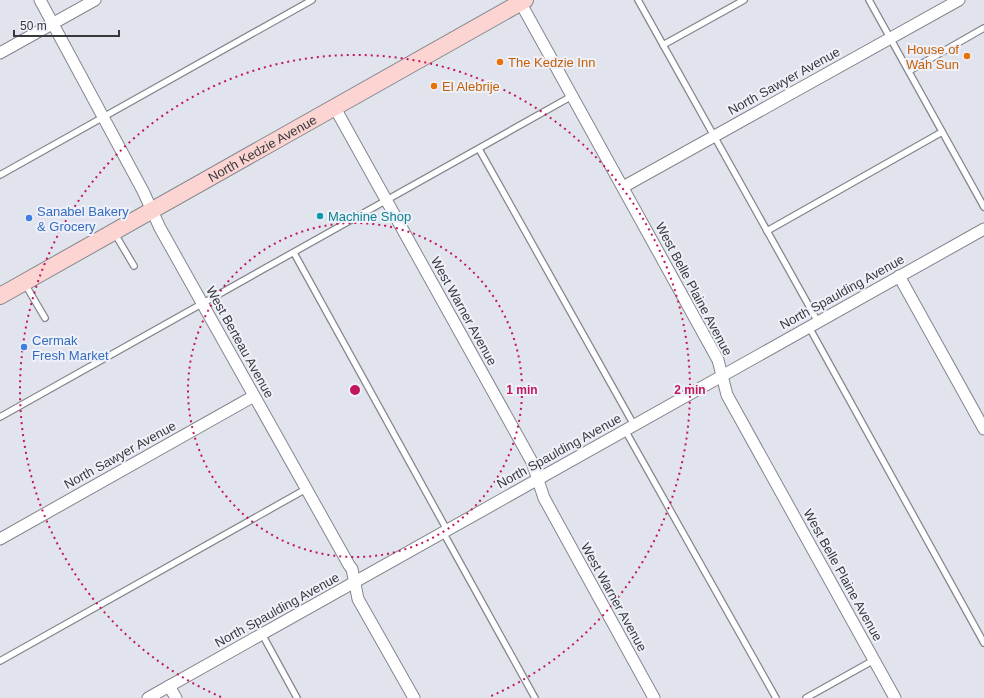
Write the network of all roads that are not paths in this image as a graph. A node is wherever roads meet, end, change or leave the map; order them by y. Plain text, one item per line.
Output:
1 (40, 0) edge
2 (95, 0) edge
3 (312, 0) edge
4 (638, 0) edge
5 (744, 0) edge
6 (869, 0) edge
7 (959, 0) edge
8 (522, 1) edge
9 (53, 24) junction
10 (984, 28) edge
11 (890, 38) junction
12 (663, 45) junction
13 (0, 53) edge
14 (909, 71) junction
15 (572, 96) junction
16 (335, 108) junction
17 (103, 117) junction
18 (942, 132) junction
19 (714, 136) junction
20 (479, 149) junction
21 (0, 175) edge
22 (623, 187) junction
23 (386, 201) junction
24 (984, 207) edge
25 (152, 210) junction
26 (984, 228) edge
27 (768, 231) junction
28 (114, 232) junction
29 (294, 253) junction
30 (134, 266) dead end
31 (899, 276) junction
32 (24, 282) junction
33 (0, 296) edge
34 (202, 304) junction
35 (45, 318) dead end
36 (814, 324) junction
37 (722, 376) junction
38 (254, 396) junction
39 (0, 417) edge
40 (630, 428) junction
41 (984, 429) edge
42 (538, 479) junction
43 (306, 489) junction
44 (445, 531) junction
45 (0, 539) edge
46 (354, 582) junction
47 (262, 634) junction
48 (984, 643) edge
49 (874, 660) junction
50 (0, 661) edge
51 (169, 686) junction
52 (148, 698) edge
53 (176, 698) edge
54 (297, 698) edge
55 (414, 698) edge
56 (535, 698) edge
57 (654, 698) edge
58 (776, 698) edge
59 (806, 698) edge
60 (895, 698) edge

1 - 9 street, West Berteau Avenue
2 - 9 street
3 - 17 lane
4 - 12 lane
5 - 12 lane
6 - 11 lane
7 - 11 street, North Sawyer Avenue
8 - 15 street, West Belle Plaine Avenue
8 - 16 main road, North Kedzie Avenue
9 - 13 street
9 - 17 street, West Berteau Avenue
10 - 14 lane
11 - 14 lane
11 - 19 street, North Sawyer Avenue
12 - 19 lane
14 - 18 lane
15 - 20 lane
15 - 22 street, West Belle Plaine Avenue
16 - 23 street, West Warner Avenue
16 - 25 main road, North Kedzie Avenue
17 - 21 lane
17 - 25 street, West Berteau Avenue
18 - 24 lane
18 - 27 lane
19 - 22 street, North Sawyer Avenue
19 - 27 lane
20 - 23 lane
20 - 40 lane
22 - 37 street, West Belle Plaine Avenue
23 - 29 lane
23 - 42 street, West Warner Avenue
25 - 28 main road, North Kedzie Avenue
25 - 34 street, West Berteau Avenue
26 - 31 street, North Spaulding Avenue
27 - 36 lane
28 - 30 lane
28 - 32 main road, North Kedzie Avenue
29 - 34 lane
29 - 44 lane
31 - 36 street, North Spaulding Avenue
31 - 41 street
32 - 33 main road, North Kedzie Avenue
32 - 35 lane
34 - 38 street, West Berteau Avenue
34 - 39 lane
36 - 37 street, North Spaulding Avenue
36 - 48 lane
37 - 40 street, North Spaulding Avenue
37 - 49 street, West Belle Plaine Avenue
38 - 43 street, West Berteau Avenue
38 - 45 street, North Sawyer Avenue
40 - 42 street, North Spaulding Avenue
40 - 58 lane
42 - 44 street, North Spaulding Avenue
42 - 57 street, West Warner Avenue
43 - 46 street, West Berteau Avenue
43 - 50 lane
44 - 46 street, North Spaulding Avenue
44 - 56 lane
46 - 47 street, North Spaulding Avenue
46 - 55 street, West Berteau Avenue
47 - 51 street, North Spaulding Avenue
47 - 54 lane
49 - 59 lane
49 - 60 street, West Belle Plaine Avenue
51 - 52 street, North Spaulding Avenue
51 - 53 street

